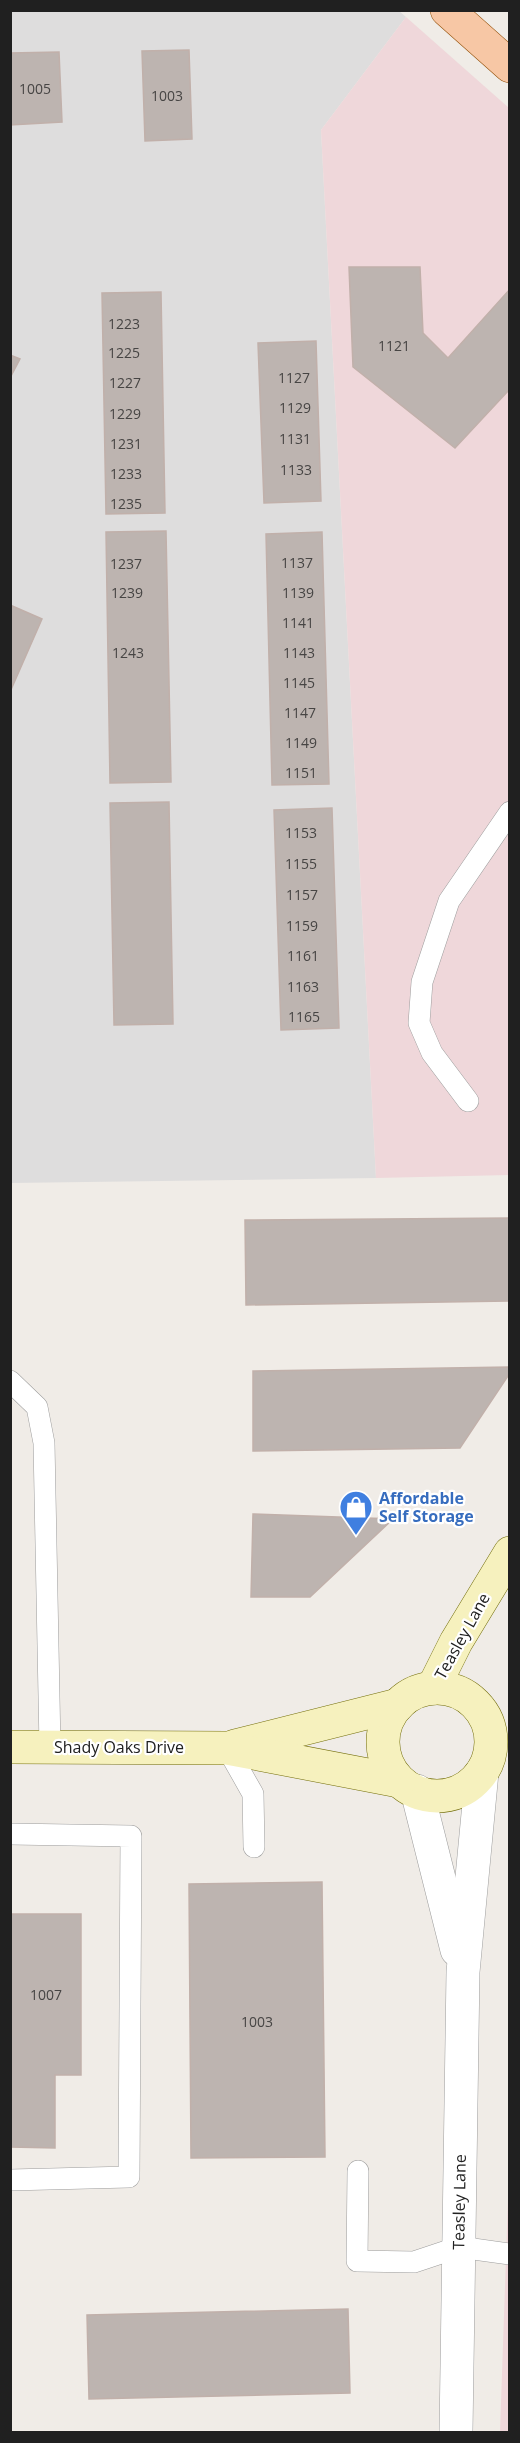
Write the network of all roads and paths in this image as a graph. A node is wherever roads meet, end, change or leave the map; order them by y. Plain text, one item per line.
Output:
1 (447, 10) edge
2 (473, 34) junction
3 (510, 34) edge
4 (510, 66) edge
5 (510, 812) edge
6 (468, 1101) dead end
7 (10, 1381) edge
8 (510, 1553) edge
9 (433, 1688) junction
10 (398, 1705) junction
11 (10, 1747) edge
12 (50, 1747) junction
13 (227, 1748) junction
14 (494, 1754) edge
15 (408, 1786) junction
16 (10, 1834) edge
17 (254, 1847) dead end
18 (463, 1972) junction
19 (358, 2171) dead end
20 (10, 2180) edge
21 (459, 2247) junction
22 (510, 2254) edge
23 (456, 2433) edge

1 - 2 main road
2 - 3 main road
2 - 4 main road
5 - 6 lane
7 - 12 lane
8 - 9 street, Teasley Lane
9 - 10 street
9 - 14 street
10 - 13 street, Shady Oaks Drive
10 - 15 street
11 - 12 street, Shady Oaks Drive
12 - 13 street, Shady Oaks Drive
13 - 15 street, Shady Oaks Drive
13 - 17 lane
14 - 15 street
14 - 18 street, Teasley Lane
15 - 18 street, Teasley Lane
16 - 20 lane
18 - 21 street, Teasley Lane
19 - 21 lane
21 - 22 lane
21 - 23 street, Teasley Lane

